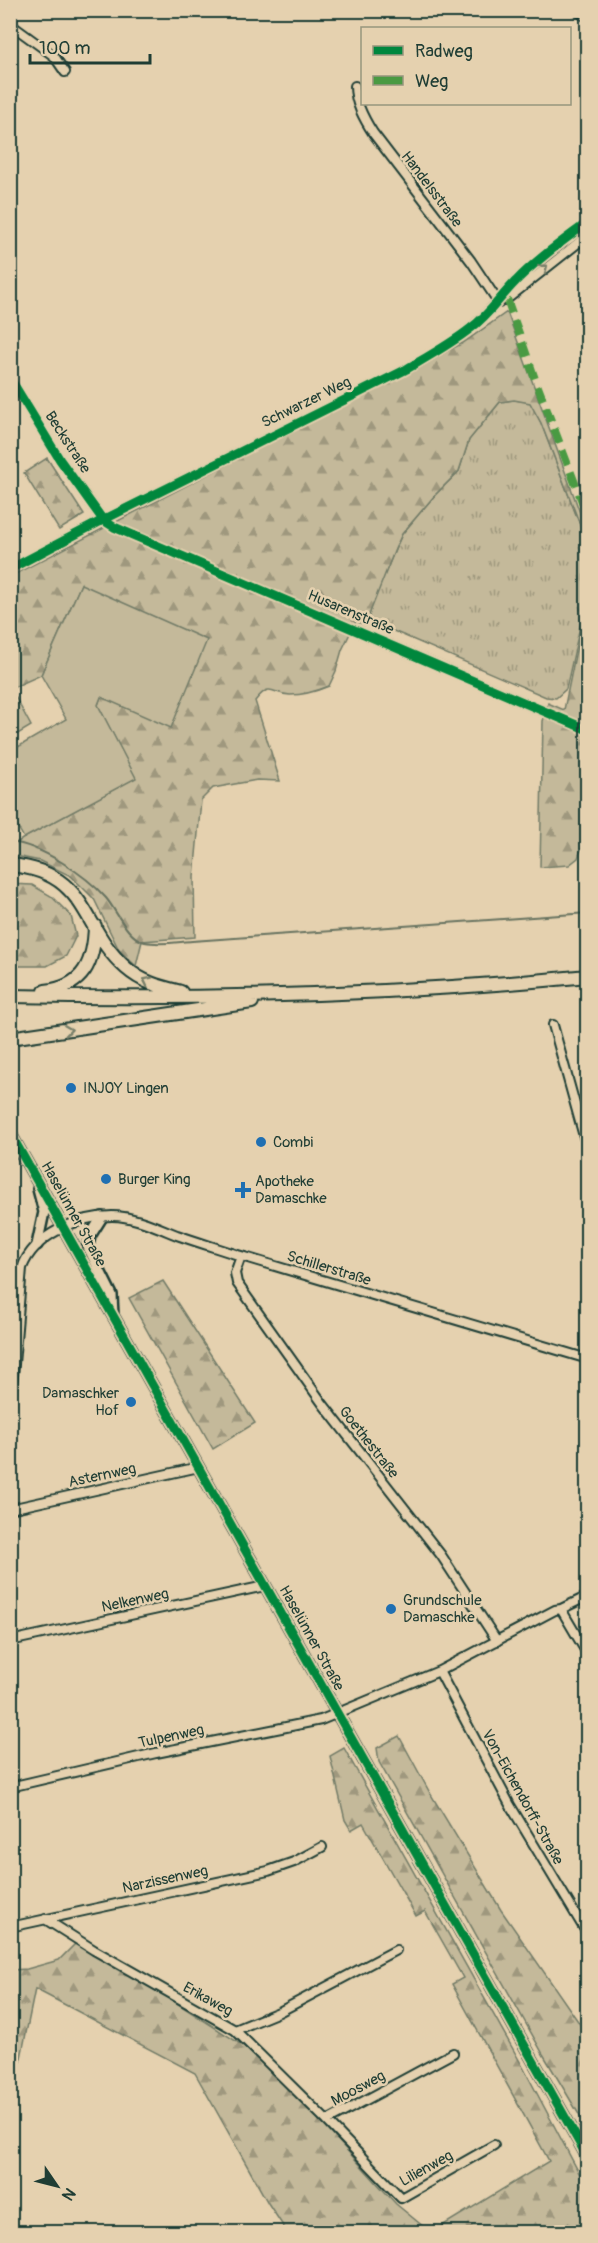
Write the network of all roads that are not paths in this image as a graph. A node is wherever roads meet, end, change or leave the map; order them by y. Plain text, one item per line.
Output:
1 (10, 24) edge
2 (65, 72) dead end
3 (355, 86) dead end
4 (588, 223) edge
5 (588, 235) edge
6 (500, 302) junction
7 (10, 378) edge
8 (104, 520) junction
9 (10, 568) edge
10 (588, 730) edge
11 (10, 865) edge
12 (95, 924) junction
13 (588, 976) edge
14 (301, 993) junction
15 (10, 996) edge
16 (203, 997) junction
17 (553, 1025) dead end
18 (10, 1038) edge
19 (10, 1133) edge
20 (588, 1151) edge
21 (35, 1178) junction
22 (102, 1217) junction
23 (64, 1228) junction
24 (37, 1245) junction
25 (241, 1256) junction
26 (114, 1317) junction
27 (588, 1359) edge
28 (10, 1412) edge
29 (199, 1467) junction
30 (10, 1509) edge
31 (266, 1586) junction
32 (588, 1596) edge
33 (561, 1609) junction
34 (10, 1641) edge
35 (497, 1641) junction
36 (588, 1655) edge
37 (439, 1671) junction
38 (337, 1714) junction
39 (10, 1788) edge
40 (322, 1847) dead end
41 (45, 1919) junction
42 (10, 1927) edge
43 (588, 1935) edge
44 (396, 1950) dead end
45 (235, 2030) junction
46 (453, 2053) dead end
47 (327, 2121) junction
48 (494, 2145) dead end
49 (588, 2158) edge

1 - 2 street
3 - 6 street, Handelsstraße
4 - 6 street, Schwarzer Weg
6 -> 5 street, Schwarzer Weg
6 - 8 street, Schwarzer Weg
7 - 8 street, Beckstraße
8 - 9 street, Schwarzer Weg
8 - 10 street, Husarenstraße
11 - 12 main road
12 - 15 main road
16 -> 12 main road
13 - 14 main road
14 - 16 main road
18 -> 14 main road
15 - 16 main road
17 - 20 street
19 - 21 street, Haselünner Straße
21 - 23 street, Haselünner Straße
21 - 24 street
22 - 23 street, Schillerstraße
22 - 25 street, Schillerstraße
22 - 26 street
23 - 24 street, Schillerstraße
23 - 26 street, Haselünner Straße
24 - 28 street
25 - 27 street, Schillerstraße
25 - 35 street, Goethestraße
26 - 29 street, Haselünner Straße
29 - 30 street, Asternweg
29 - 31 street, Haselünner Straße
31 - 34 street, Nelkenweg
31 - 38 street, Haselünner Straße
32 - 33 street, Tulpenweg
33 - 35 street, Tulpenweg
33 - 36 street
35 - 37 street, Tulpenweg
37 - 38 street, Tulpenweg
37 - 43 street, Von-Eichendorff-Straße
38 - 39 street, Tulpenweg
38 - 49 street, Haselünner Straße
40 - 41 street, Narzissenweg
41 - 42 street, Narzissenweg
41 - 45 street, Erikaweg
44 - 45 street, Erikaweg
45 - 47 street, Moosweg
46 - 47 street, Moosweg
47 - 48 street, Lilienweg

